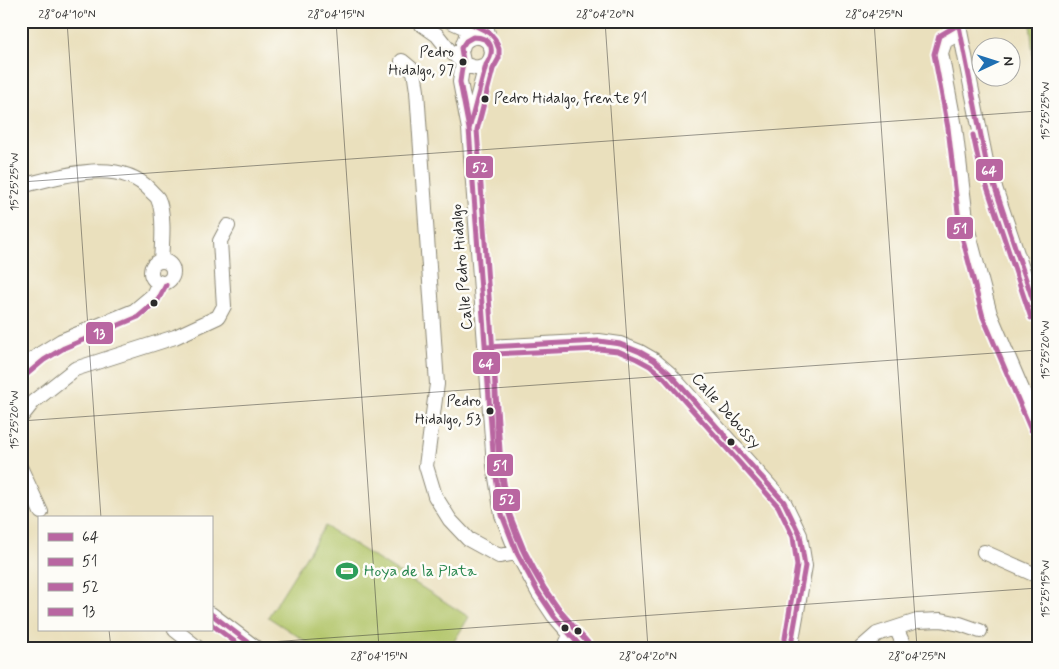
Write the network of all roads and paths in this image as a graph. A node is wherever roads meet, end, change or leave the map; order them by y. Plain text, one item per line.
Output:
1 (417, 21) edge
2 (450, 21) edge
3 (485, 21) edge
4 (959, 27) edge
5 (471, 29) edge
6 (491, 46) junction
7 (402, 60) dead end
8 (463, 61) junction
9 (486, 65) junction
10 (469, 129) junction
11 (21, 186) edge
12 (228, 226) dead end
13 (1038, 316) edge
14 (486, 347) junction
15 (21, 369) edge
16 (21, 417) edge
17 (1038, 427) edge
18 (21, 469) edge
19 (21, 494) edge
20 (44, 515) edge
21 (984, 552) dead end
22 (517, 553) junction
23 (1038, 576) edge
24 (212, 615) edge
25 (896, 628) junction
26 (980, 631) dead end
27 (178, 632) edge
28 (570, 634) junction
29 (198, 648) edge
30 (256, 648) edge
31 (564, 648) edge
32 (582, 648) edge
33 (793, 648) edge
34 (861, 648) edge
35 (905, 648) edge

1 - 8 street
2 - 5 street
3 - 6 street
4 - 13 street
4 - 17 street
5 - 6 street
5 - 8 street
6 - 9 street
7 - 22 street
8 - 9 street
8 - 10 street
9 - 10 street
10 - 14 street, Calle Pedro Hidalgo
11 - 15 street
12 - 16 street
14 - 22 street, Calle Pedro Hidalgo
14 - 33 street, Calle Debussy
18 - 20 street
19 - 20 street
21 - 23 street
22 - 28 street, Calle Pedro Hidalgo
24 - 30 street
25 - 26 street
25 - 34 street
25 - 35 street
27 - 29 street
28 - 31 street
28 - 32 street, Calle Pedro Hidalgo

